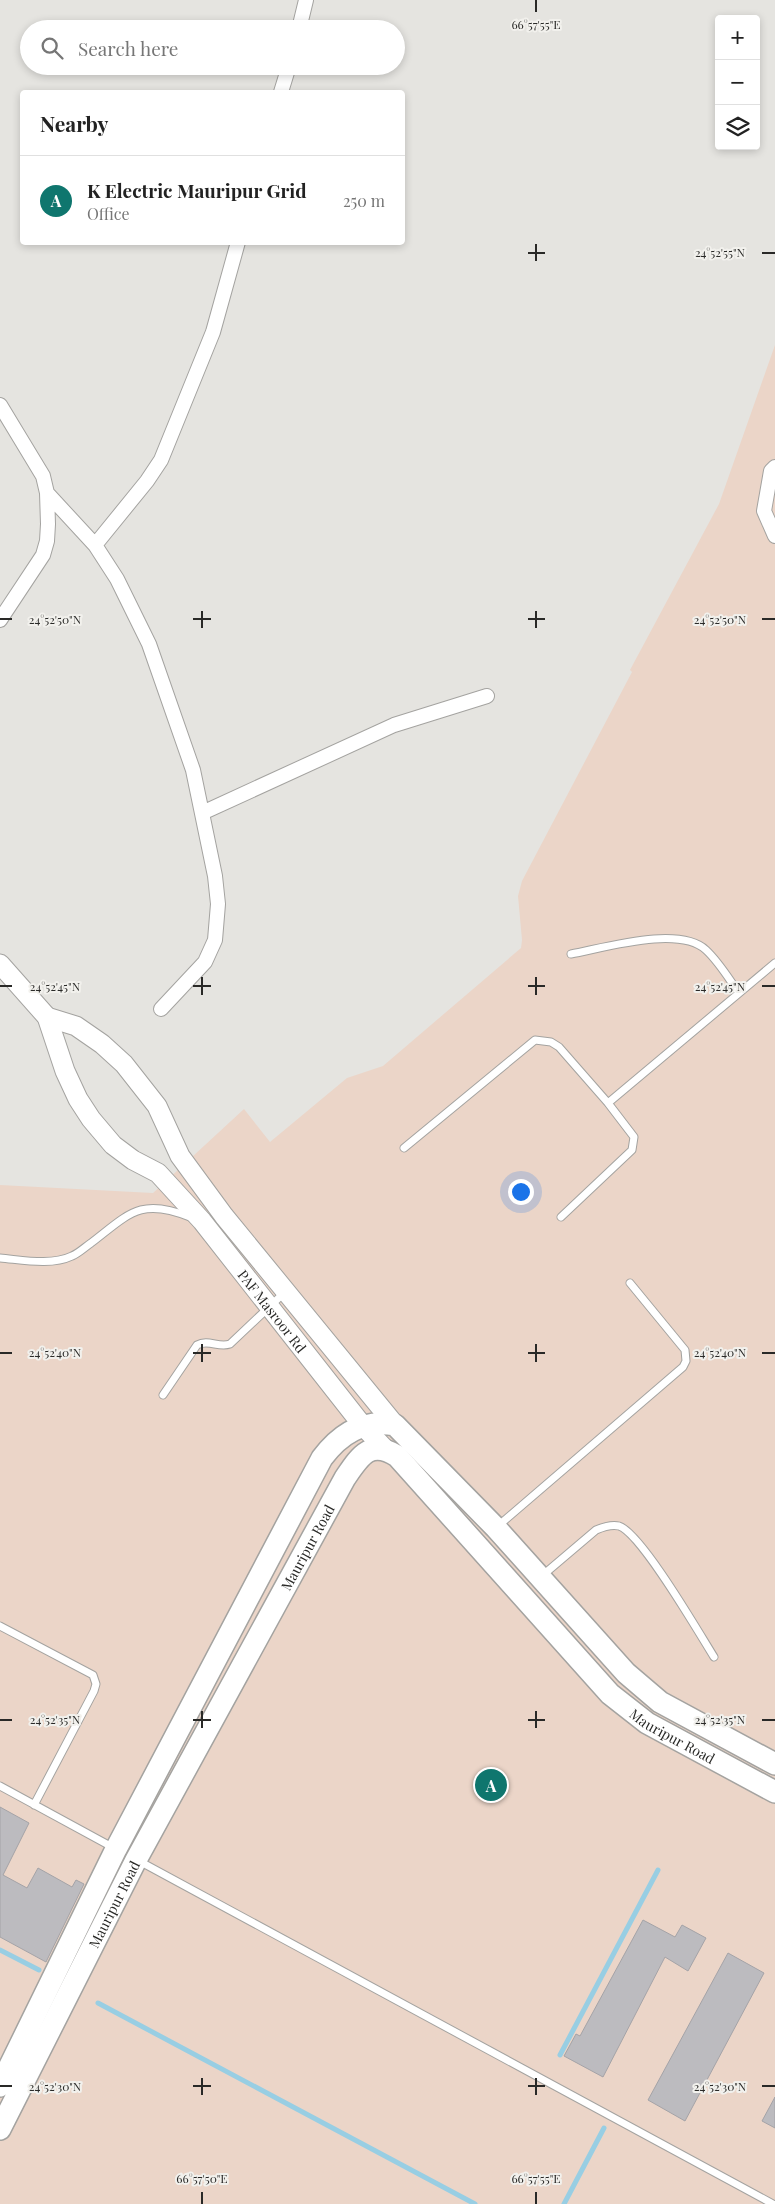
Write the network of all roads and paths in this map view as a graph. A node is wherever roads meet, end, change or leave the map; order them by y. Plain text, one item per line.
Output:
1 (306, 0) edge
2 (301, 20) edge
3 (286, 75) edge
4 (282, 90) edge
5 (237, 245) edge
6 (0, 405) edge
7 (775, 467) edge
8 (48, 493) junction
9 (775, 536) edge
10 (95, 545) junction
11 (4, 605) edge
12 (0, 620) edge
13 (487, 696) dead end
14 (202, 813) junction
15 (571, 954) dead end
16 (775, 963) edge
17 (0, 964) edge
18 (739, 993) junction
19 (161, 1009) dead end
20 (47, 1017) junction
21 (608, 1103) junction
22 (404, 1148) dead end
23 (561, 1217) dead end
24 (202, 1221) junction
25 (0, 1258) edge
26 (630, 1283) dead end
27 (286, 1291) junction
28 (269, 1307) junction
29 (163, 1395) dead end
30 (395, 1425) junction
31 (362, 1426) junction
32 (386, 1450) junction
33 (496, 1528) junction
34 (540, 1577) junction
35 (0, 1626) edge
36 (714, 1657) dead end
37 (775, 1764) edge
38 (0, 1786) edge
39 (775, 1792) edge
40 (34, 1805) junction
41 (126, 1854) junction
42 (57, 1994) junction
43 (0, 2086) edge
44 (0, 2129) edge
45 (773, 2204) edge

1 - 2 street
3 - 4 street
5 - 10 street
6 - 8 street
7 - 9 street
8 - 10 street
8 - 11 street
10 - 14 street
11 - 12 street
13 - 14 street
14 - 19 street
15 - 18 lane
16 - 18 lane
17 - 20 main road
18 - 21 lane
20 - 24 main road, PAF Masroor Rd
20 - 27 main road, PAF Masroor Rd
21 - 22 lane
21 - 23 lane
24 - 25 lane
24 - 28 main road, PAF Masroor Rd
26 - 33 lane
27 - 28 lane
27 - 30 main road, PAF Masroor Rd
28 - 29 lane
28 - 31 main road, PAF Masroor Rd
30 - 31 main road, Mauripur Road
30 - 33 main road, Mauripur Road
31 - 32 main road, PAF Masroor Rd
31 - 41 main road, Mauripur Road
32 - 39 main road, Mauripur Road
32 - 41 main road, Mauripur Road
33 - 34 main road, Mauripur Road
34 - 36 lane
34 - 37 main road, Mauripur Road
35 - 40 lane
38 - 40 lane
40 - 41 lane
41 - 42 main road, Mauripur Road
41 - 45 lane
42 - 43 main road, Mauripur Road
42 - 44 main road, Mauripur Road

